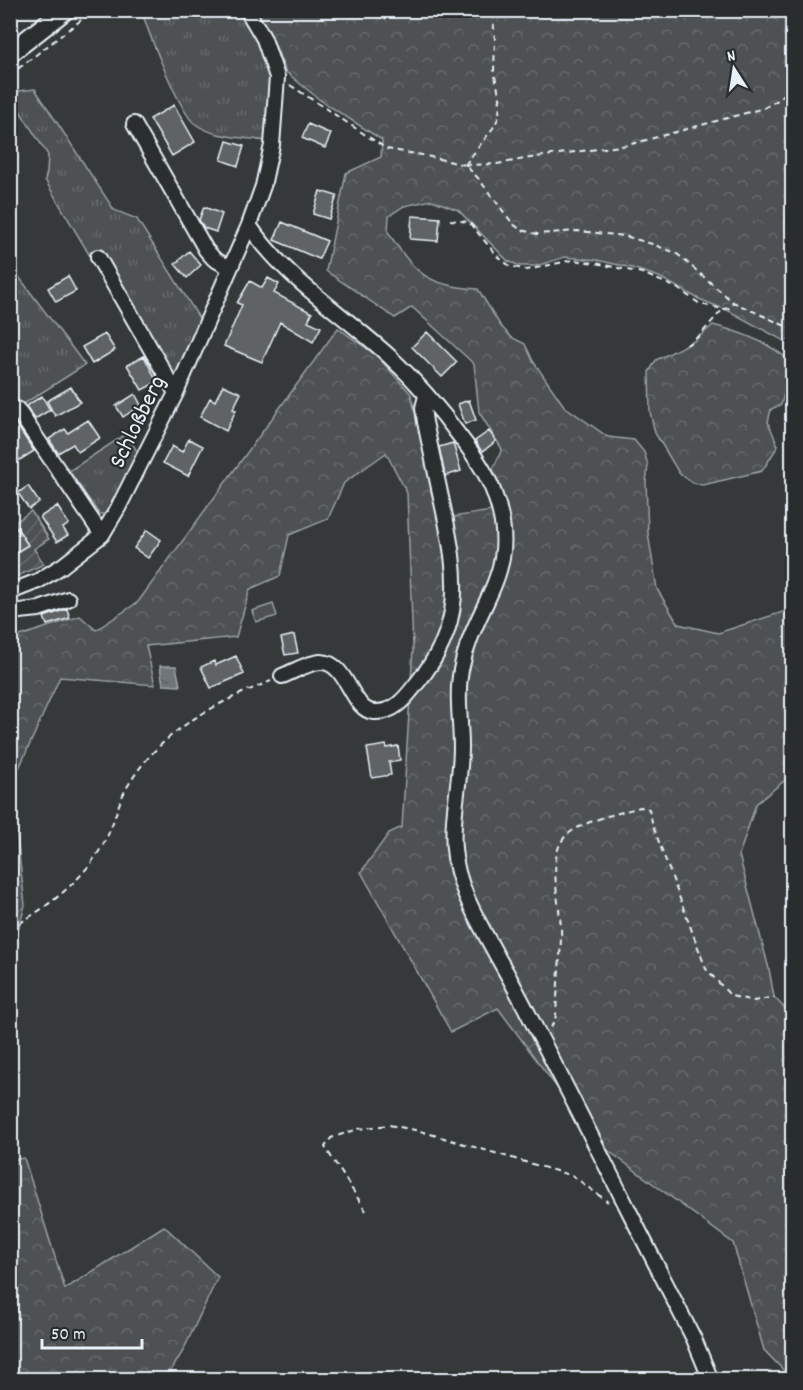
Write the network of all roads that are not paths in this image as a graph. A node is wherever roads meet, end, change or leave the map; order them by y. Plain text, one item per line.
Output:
1 (65, 10) edge
2 (248, 10) edge
3 (10, 53) edge
4 (134, 124) dead end
5 (249, 225) junction
6 (98, 257) dead end
7 (230, 268) junction
8 (176, 393) junction
9 (426, 396) junction
10 (16, 409) dead end
11 (102, 535) junction
12 (10, 592) edge
13 (68, 599) dead end
14 (10, 612) edge
15 (282, 676) road end
16 (711, 1380) edge

1 - 3 main road
2 - 5 street, Schloßberg
4 - 7 street
5 - 7 street, Schloßberg
5 - 9 street
6 - 8 street
7 - 8 street, Schloßberg
8 - 11 street, Schloßberg
9 - 15 street
9 - 16 street
10 - 11 street
11 - 12 street, Schloßberg
13 - 14 street

